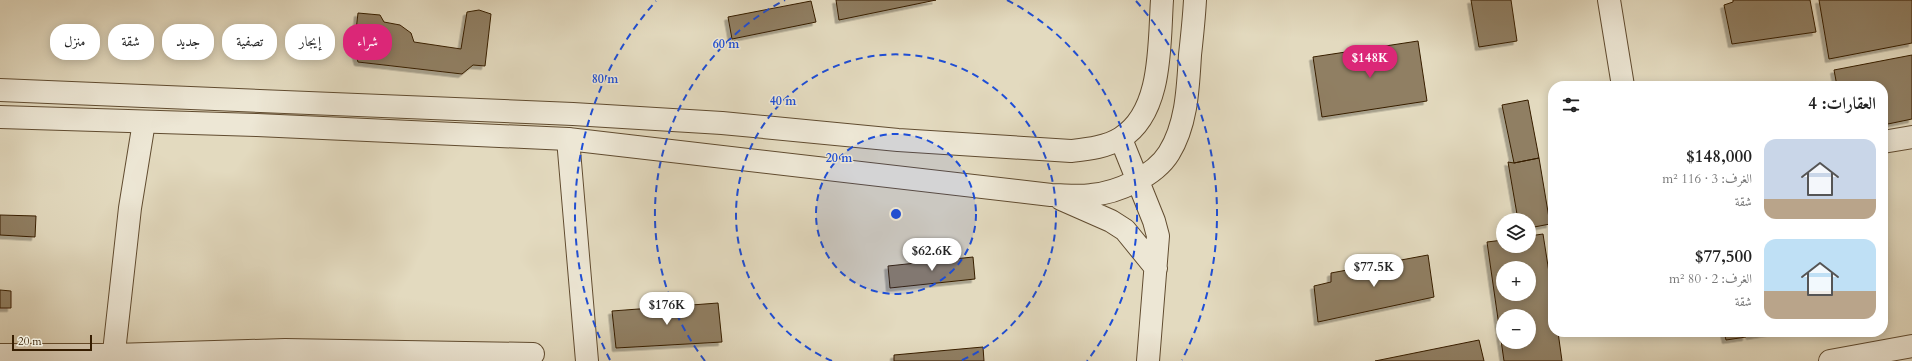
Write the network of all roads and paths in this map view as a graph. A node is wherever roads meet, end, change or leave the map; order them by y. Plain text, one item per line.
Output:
1 (1162, 0) edge
2 (1195, 0) edge
3 (1609, 0) edge
4 (1622, 81) edge
5 (0, 90) edge
6 (258, 100) junction
7 (0, 117) edge
8 (144, 122) junction
9 (257, 125) junction
10 (1912, 137) edge
11 (1121, 138) junction
12 (568, 139) junction
13 (1888, 141) edge
14 (1138, 180) junction
15 (1051, 195) junction
16 (1156, 268) junction
17 (1912, 346) edge
18 (532, 354) dead end
19 (0, 355) edge
20 (114, 358) edge
21 (587, 361) edge
22 (1148, 361) edge
23 (1830, 361) edge

1 - 11 street
2 - 14 street
3 - 4 street
5 - 6 street
6 - 9 street
6 - 11 street
7 - 8 street
8 - 9 street
8 - 20 street
9 - 12 street
10 - 13 street
11 - 14 street
12 - 15 street
12 - 21 street
14 - 15 street
14 - 16 street
15 - 16 street
16 - 22 street
17 - 23 street
18 - 20 street
19 - 20 street

